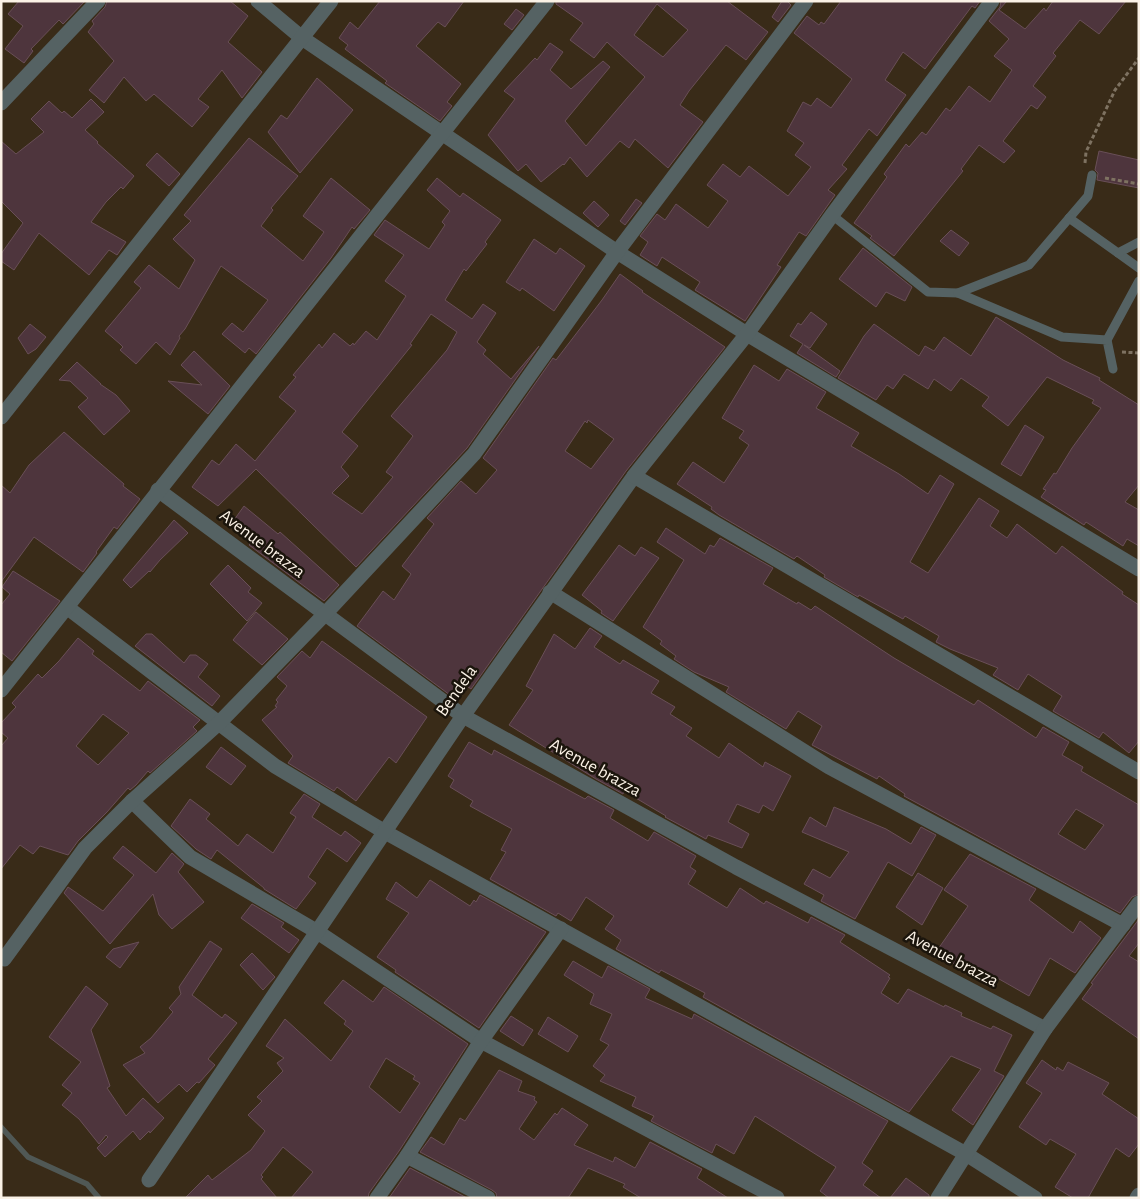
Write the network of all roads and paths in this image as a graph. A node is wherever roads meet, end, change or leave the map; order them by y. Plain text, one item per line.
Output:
1 (98, 1) edge
2 (258, 1) edge
3 (331, 1) edge
4 (547, 1) edge
5 (806, 1) edge
6 (992, 1) edge
7 (302, 38) junction
8 (1139, 58) edge
9 (1, 103) edge
10 (443, 134) junction
11 (1092, 175) junction
12 (1139, 184) edge
13 (832, 215) junction
14 (1069, 218) junction
15 (1139, 242) edge
16 (617, 252) junction
17 (1118, 253) junction
18 (1139, 268) edge
19 (1139, 281) edge
20 (958, 293) junction
21 (747, 334) junction
22 (1107, 340) junction
23 (1113, 369) dead end
24 (1, 417) edge
25 (634, 476) junction
26 (158, 490) junction
27 (1139, 569) edge
28 (550, 592) junction
29 (68, 608) junction
30 (325, 614) junction
31 (1, 690) edge
32 (463, 716) junction
33 (219, 723) junction
34 (1139, 772) edge
35 (132, 801) junction
36 (385, 832) junction
37 (1139, 903) edge
38 (1123, 925) junction
39 (561, 929) junction
40 (316, 931) junction
41 (4, 958) dead end
42 (1045, 1029) junction
43 (481, 1041) junction
44 (966, 1154) junction
45 (407, 1156) junction
46 (148, 1180) dead end
47 (377, 1198) edge
48 (488, 1198) edge
49 (777, 1198) edge
50 (938, 1198) edge
51 (1035, 1198) edge

1 - 9 street
2 - 7 street
3 - 7 street
4 - 10 street
5 - 16 street
6 - 13 street, Bendela
7 - 10 street
7 - 24 street
8 - 11 path
10 - 16 street
10 - 26 street
11 - 12 path
11 - 14 lane
13 - 20 lane
13 - 21 street, Bendela
14 - 17 lane
14 - 20 lane
15 - 17 lane
16 - 21 street
16 - 30 street
17 - 18 lane
19 - 22 lane
20 - 22 lane
21 - 25 street, Bendela
21 - 27 street
22 - 23 lane
25 - 28 street, Bendela
25 - 34 street
26 - 29 street
26 - 30 street, Avenue brazza
28 - 32 street, Bendela
28 - 38 street
29 - 31 street
29 - 33 street
30 - 32 street, Avenue brazza
30 - 33 street
32 - 36 street, Bendela
32 - 42 street, Avenue brazza
33 - 35 street
33 - 36 street
35 - 40 street
35 - 41 street
36 - 39 street
36 - 40 street, Bendela
37 - 38 street
38 - 42 street
39 - 43 street
39 - 44 street
40 - 43 street
40 - 46 street, Bendela
42 - 44 street
43 - 45 street
43 - 49 street
44 - 50 street
44 - 51 street
45 - 47 street
45 - 48 street

